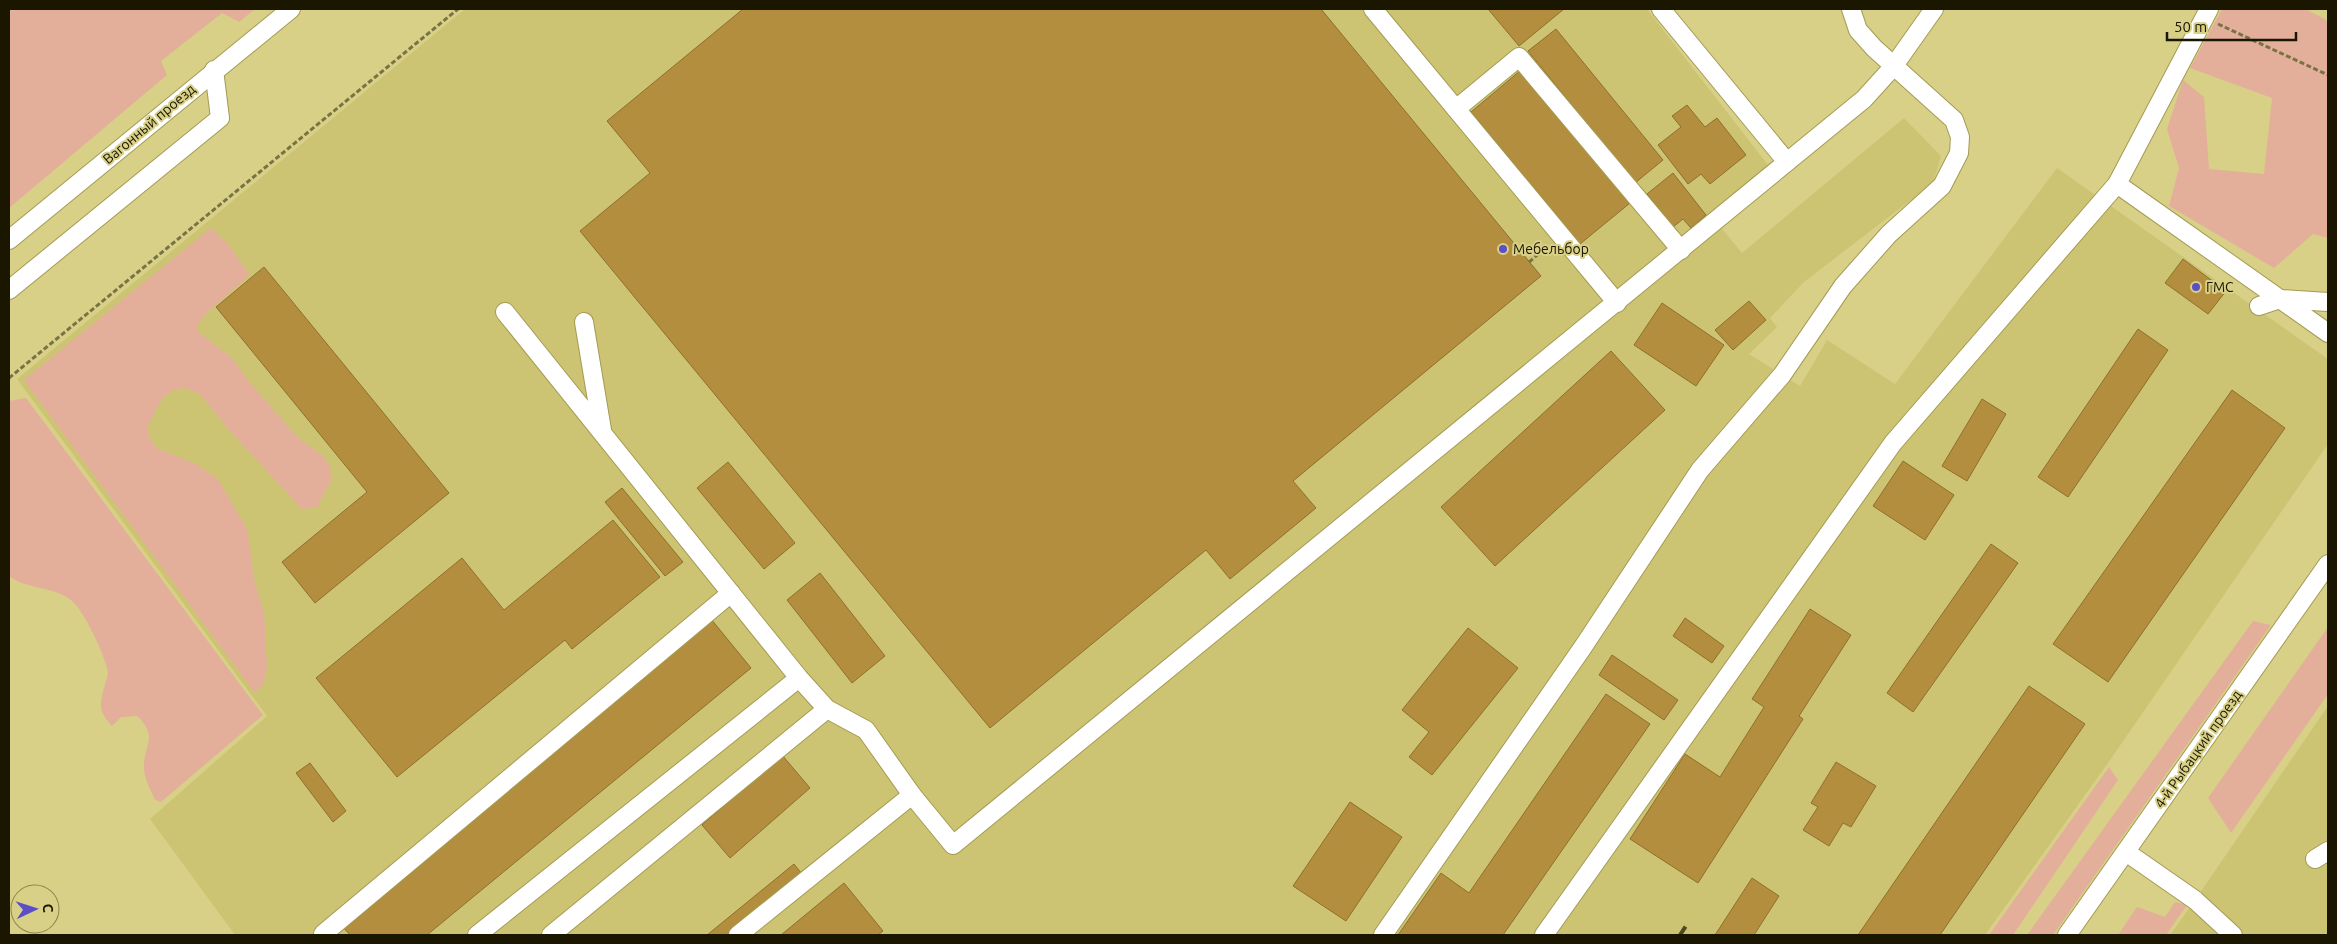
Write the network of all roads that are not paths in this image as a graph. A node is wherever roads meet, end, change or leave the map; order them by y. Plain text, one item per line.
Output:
1 (291, 9) edge
2 (1373, 9) edge
3 (1661, 9) edge
4 (1851, 9) edge
5 (1934, 9) edge
6 (2206, 13) edge
7 (1893, 67) junction
8 (214, 70) junction
9 (1456, 109) junction
10 (1787, 162) junction
11 (2117, 184) junction
12 (9, 240) edge
13 (1681, 250) junction
14 (9, 290) edge
15 (2280, 299) junction
16 (2328, 302) edge
17 (1617, 303) junction
18 (2259, 306) dead end
19 (505, 312) dead end
20 (584, 322) dead end
21 (2328, 333) edge
22 (603, 433) junction
23 (2328, 564) edge
24 (731, 593) junction
25 (799, 678) junction
26 (827, 709) junction
27 (912, 795) junction
28 (2126, 852) junction
29 (324, 935) edge
30 (477, 935) edge
31 (552, 935) edge
32 (738, 935) edge
33 (1383, 935) edge
34 (1544, 935) edge
35 (2067, 935) edge
36 (2233, 935) edge

1 - 8 street, Вагонный проезд
2 - 9 street
3 - 10 street
4 - 7 street
5 - 7 street
6 - 11 street
7 - 10 street
7 - 33 street
8 - 12 street, Вагонный проезд
8 - 14 street
9 - 13 street
9 - 17 street
10 - 13 street
11 - 15 street
11 - 34 street
13 - 17 street
15 - 16 street
15 - 18 street
15 - 21 street
17 - 27 street
19 - 22 street
20 - 22 street
22 - 24 street
23 - 28 street, 4-й Рыбацкий проезд
24 - 25 street
24 - 29 street
25 - 26 street
25 - 30 street
26 - 27 street
26 - 31 street
27 - 32 street
28 - 35 street, 4-й Рыбацкий проезд
28 - 36 street

